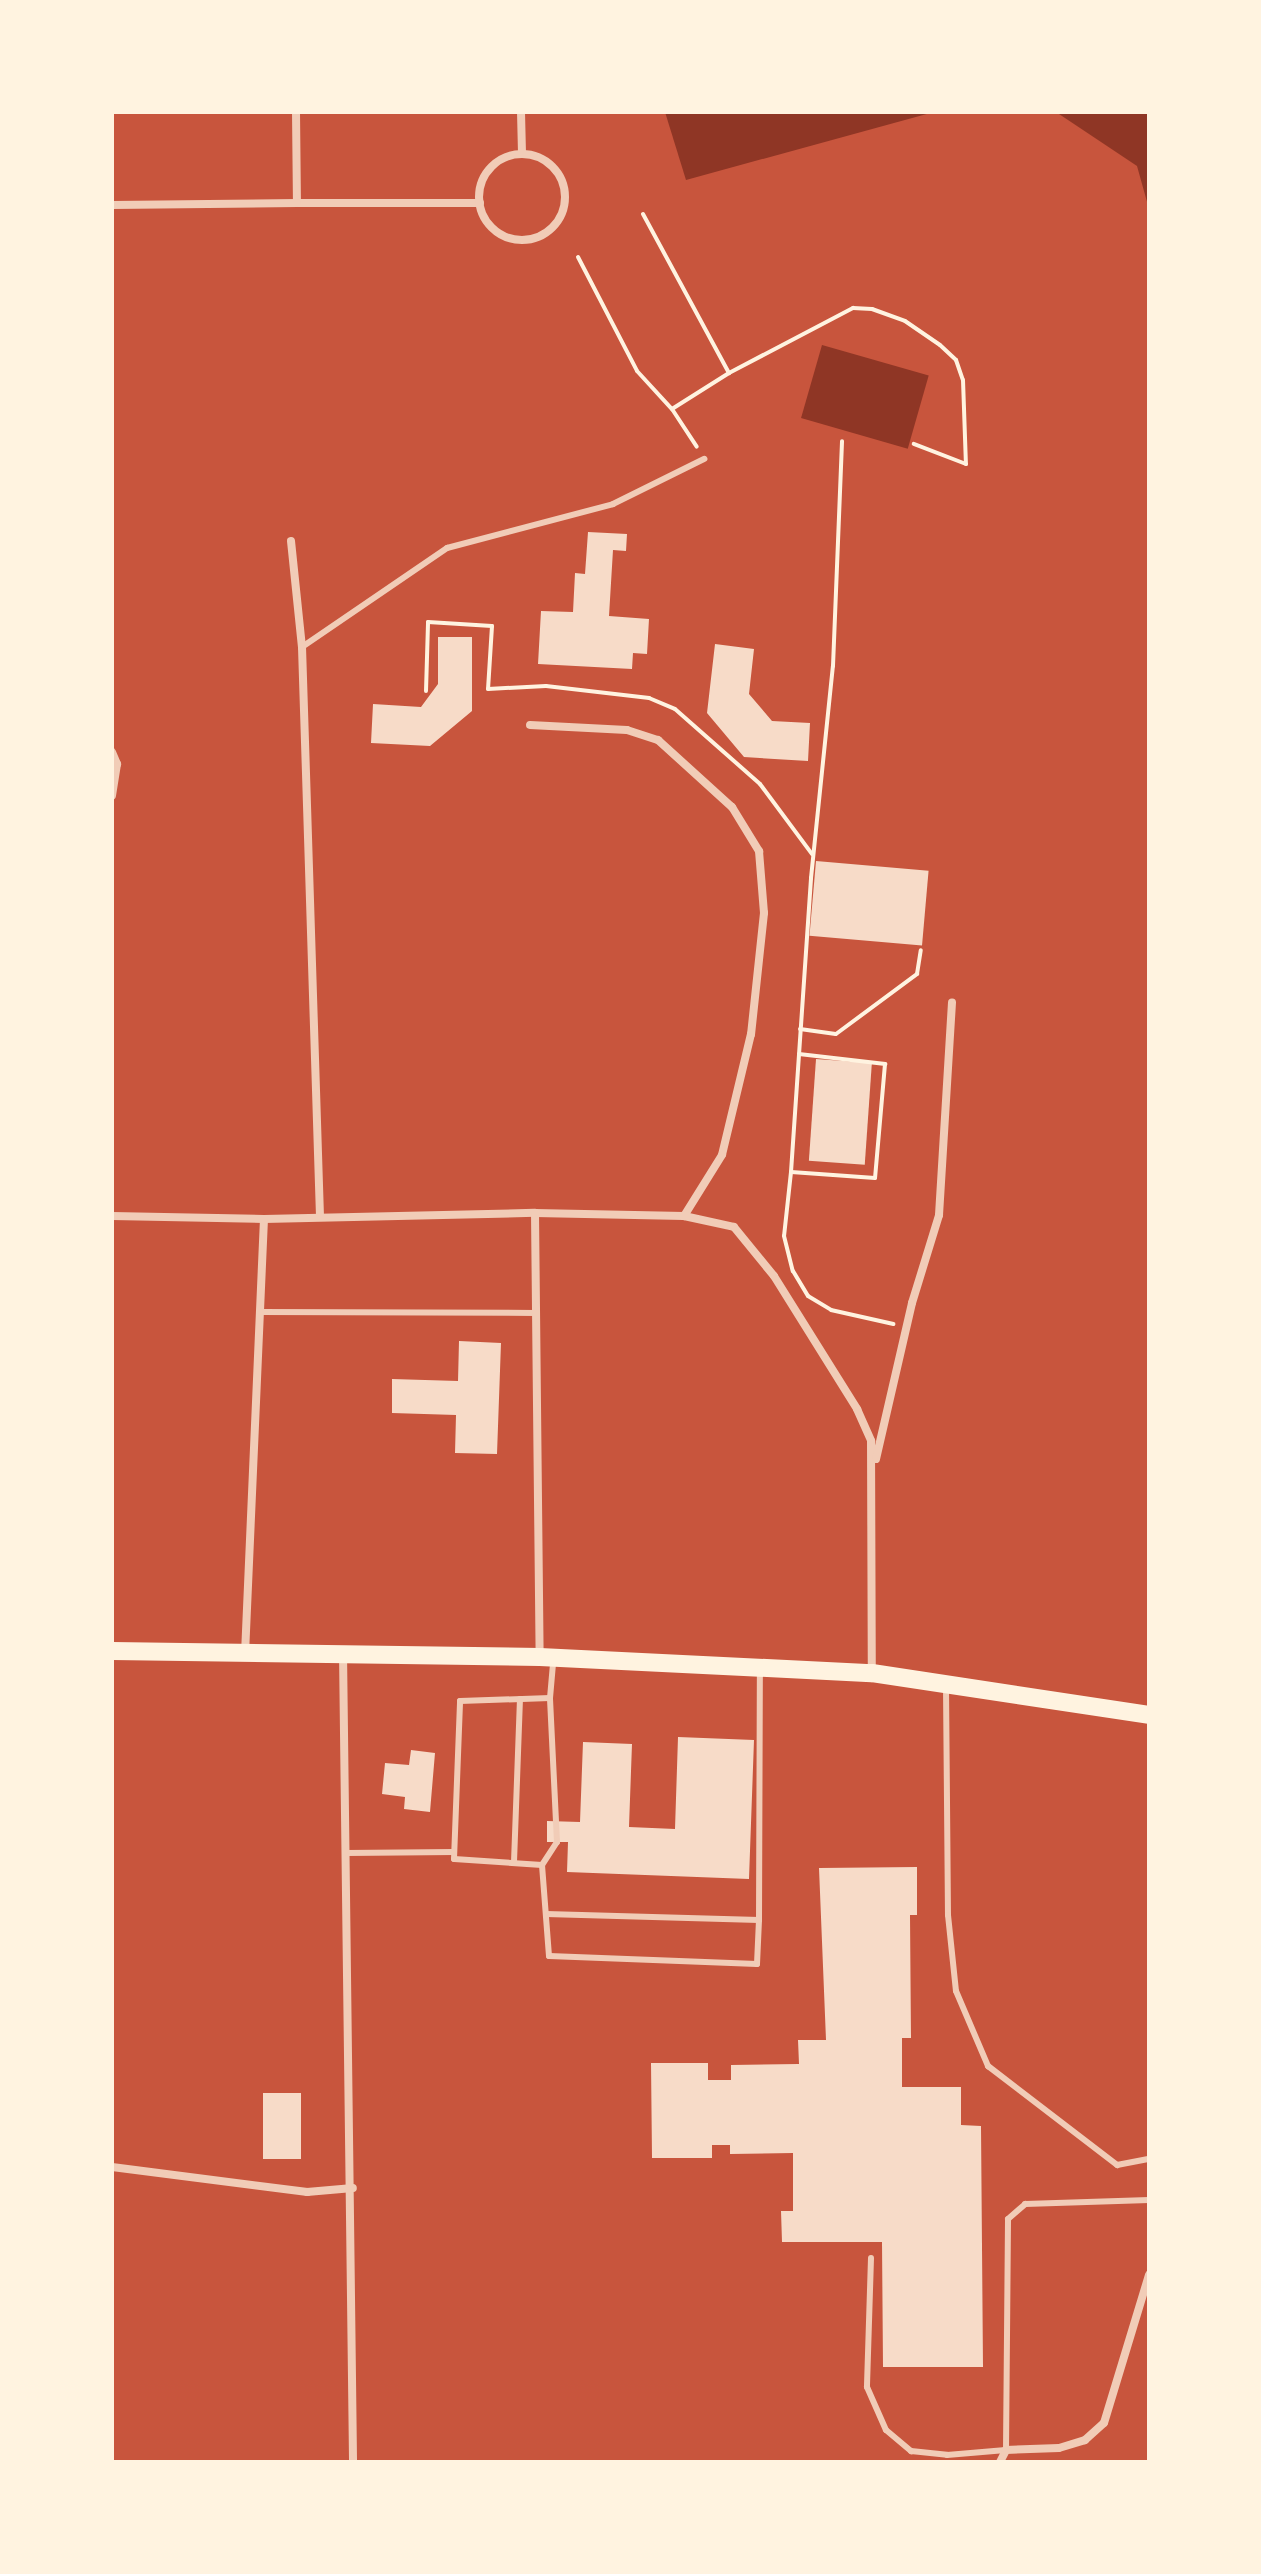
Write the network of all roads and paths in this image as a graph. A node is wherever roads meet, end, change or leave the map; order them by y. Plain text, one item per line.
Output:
1 (296, 112) edge
2 (521, 112) edge
3 (522, 154) junction
4 (297, 203) junction
5 (480, 203) junction
6 (112, 205) edge
7 (643, 214) dead end
8 (578, 257) dead end
9 (729, 373) junction
10 (672, 409) junction
11 (842, 441) dead end
12 (914, 444) dead end
13 (704, 459) joint
14 (291, 541) dead end
15 (302, 647) junction
16 (426, 691) dead end
17 (530, 725) dead end
18 (112, 752) edge
19 (112, 796) edge
20 (813, 856) junction
21 (921, 950) dead end
22 (952, 1002) dead end
23 (800, 1029) junction
24 (799, 1054) junction
25 (791, 1172) junction
26 (535, 1213) junction
27 (112, 1216) edge
28 (320, 1216) junction
29 (684, 1216) junction
30 (264, 1219) junction
31 (260, 1312) junction
32 (536, 1313) junction
33 (893, 1324) dead end
34 (874, 1464) junction
35 (112, 1651) edge
36 (343, 1652) junction
37 (245, 1655) junction
38 (547, 1658) junction
39 (760, 1668) junction
40 (872, 1673) junction
41 (946, 1684) junction
42 (550, 1698) junction
43 (520, 1699) junction
44 (1149, 1715) edge
45 (454, 1852) junction
46 (346, 1853) junction
47 (514, 1862) junction
48 (542, 1865) junction
49 (546, 1914) junction
50 (759, 1920) junction
51 (1149, 2159) edge
52 (112, 2167) edge
53 (353, 2188) junction
54 (1149, 2200) edge
55 (871, 2258) dead end
56 (1149, 2275) edge
57 (1006, 2450) junction
58 (353, 2462) edge
59 (1000, 2462) edge

1 - 4 street
2 - 3 street
3 - 5 street
3 - 5 street
4 - 5 street
4 - 6 street
7 - 9 path
8 - 10 path
9 - 10 path
9 - 12 path
10 - 13 path
11 - 20 path
13 - 15 lane
14 - 15 street
15 - 28 street
16 - 20 path
17 - 29 street
18 - 19 street
20 - 23 path
21 - 23 path
22 - 34 street
23 - 24 path
24 - 25 path
24 - 25 path
25 - 33 path
26 - 28 street
26 - 29 street
26 - 32 street
27 - 30 street
28 - 30 street
29 - 34 street
30 - 31 street
31 - 32 lane
31 - 37 street
32 - 38 street
34 - 40 street
35 - 37 main road
36 - 37 main road
36 - 38 main road
36 - 46 street
38 - 39 main road
38 - 42 lane
39 - 40 main road
39 - 50 lane
40 - 41 main road
41 - 44 main road
41 - 51 lane
42 - 43 lane
42 - 48 lane
43 - 45 lane
43 - 47 lane
45 - 46 lane
45 - 47 lane
46 - 53 street
47 - 48 lane
48 - 49 lane
49 - 50 lane
49 - 50 lane
52 - 53 street
53 - 58 street
54 - 57 lane
55 - 57 lane
56 - 57 street
57 - 59 street

